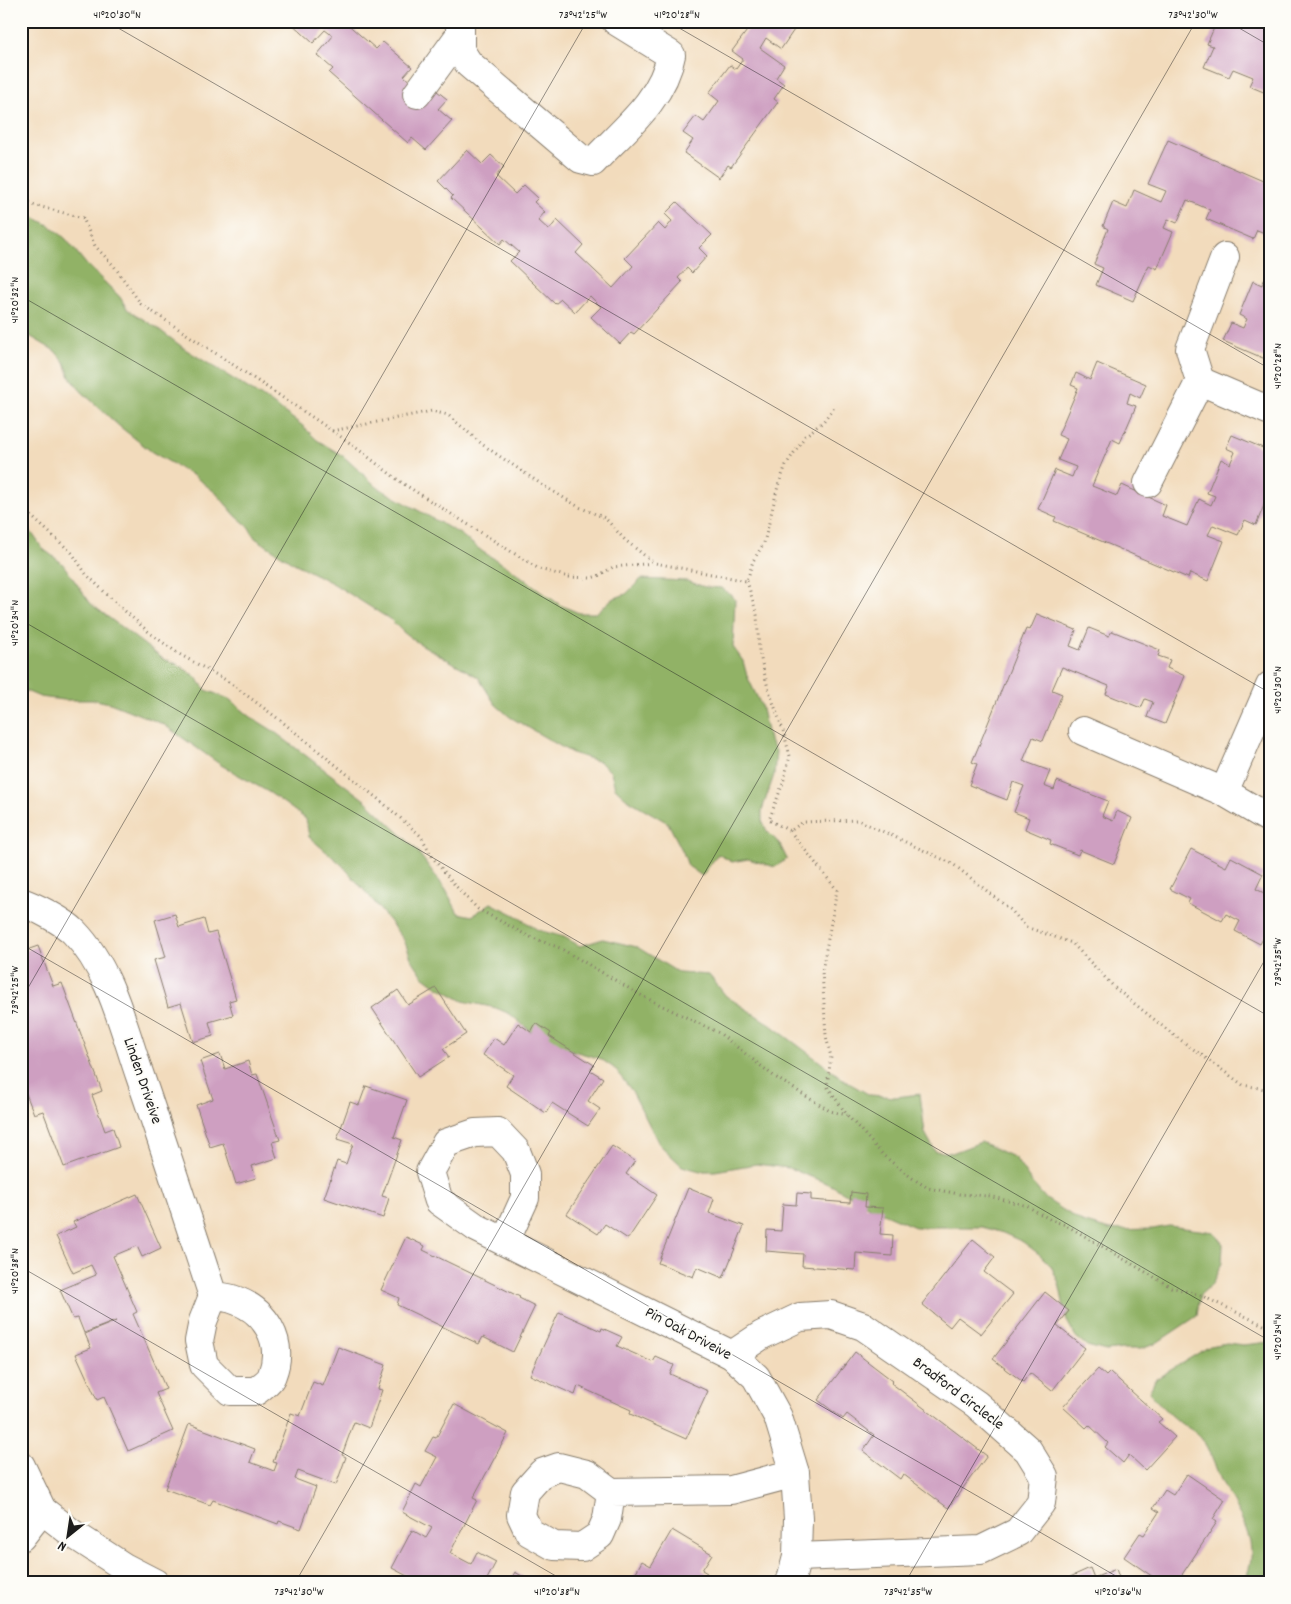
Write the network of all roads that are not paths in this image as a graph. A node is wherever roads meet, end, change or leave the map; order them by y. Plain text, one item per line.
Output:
1 (616, 21) edge
2 (461, 28) edge
3 (417, 94) dead end
4 (1225, 257) dead end
5 (1200, 381) junction
6 (1270, 411) edge
7 (1148, 483) dead end
8 (1270, 686) edge
9 (1083, 730) dead end
10 (1224, 792) junction
11 (1270, 819) edge
12 (21, 902) edge
13 (504, 1242) dead end
14 (213, 1296) dead end
15 (732, 1356) junction
16 (21, 1466) edge
17 (795, 1473) junction
18 (610, 1492) dead end
19 (42, 1510) junction
20 (21, 1537) edge
21 (797, 1557) junction
22 (156, 1583) edge
23 (790, 1583) edge

1 - 2 street
2 - 3 street
4 - 5 street
5 - 6 street
5 - 7 street
8 - 10 street
9 - 10 street
10 - 11 street
12 - 14 street, Linden Driveive
13 - 15 street, Pin Oak Driveive
15 - 17 street, Pin Oak Driveive
15 - 21 street, Bradford Circlecle
16 - 19 street
17 - 18 street
17 - 21 street, Pin Oak Driveive
19 - 20 street
19 - 22 street
21 - 23 street, Pin Oak Driveive

